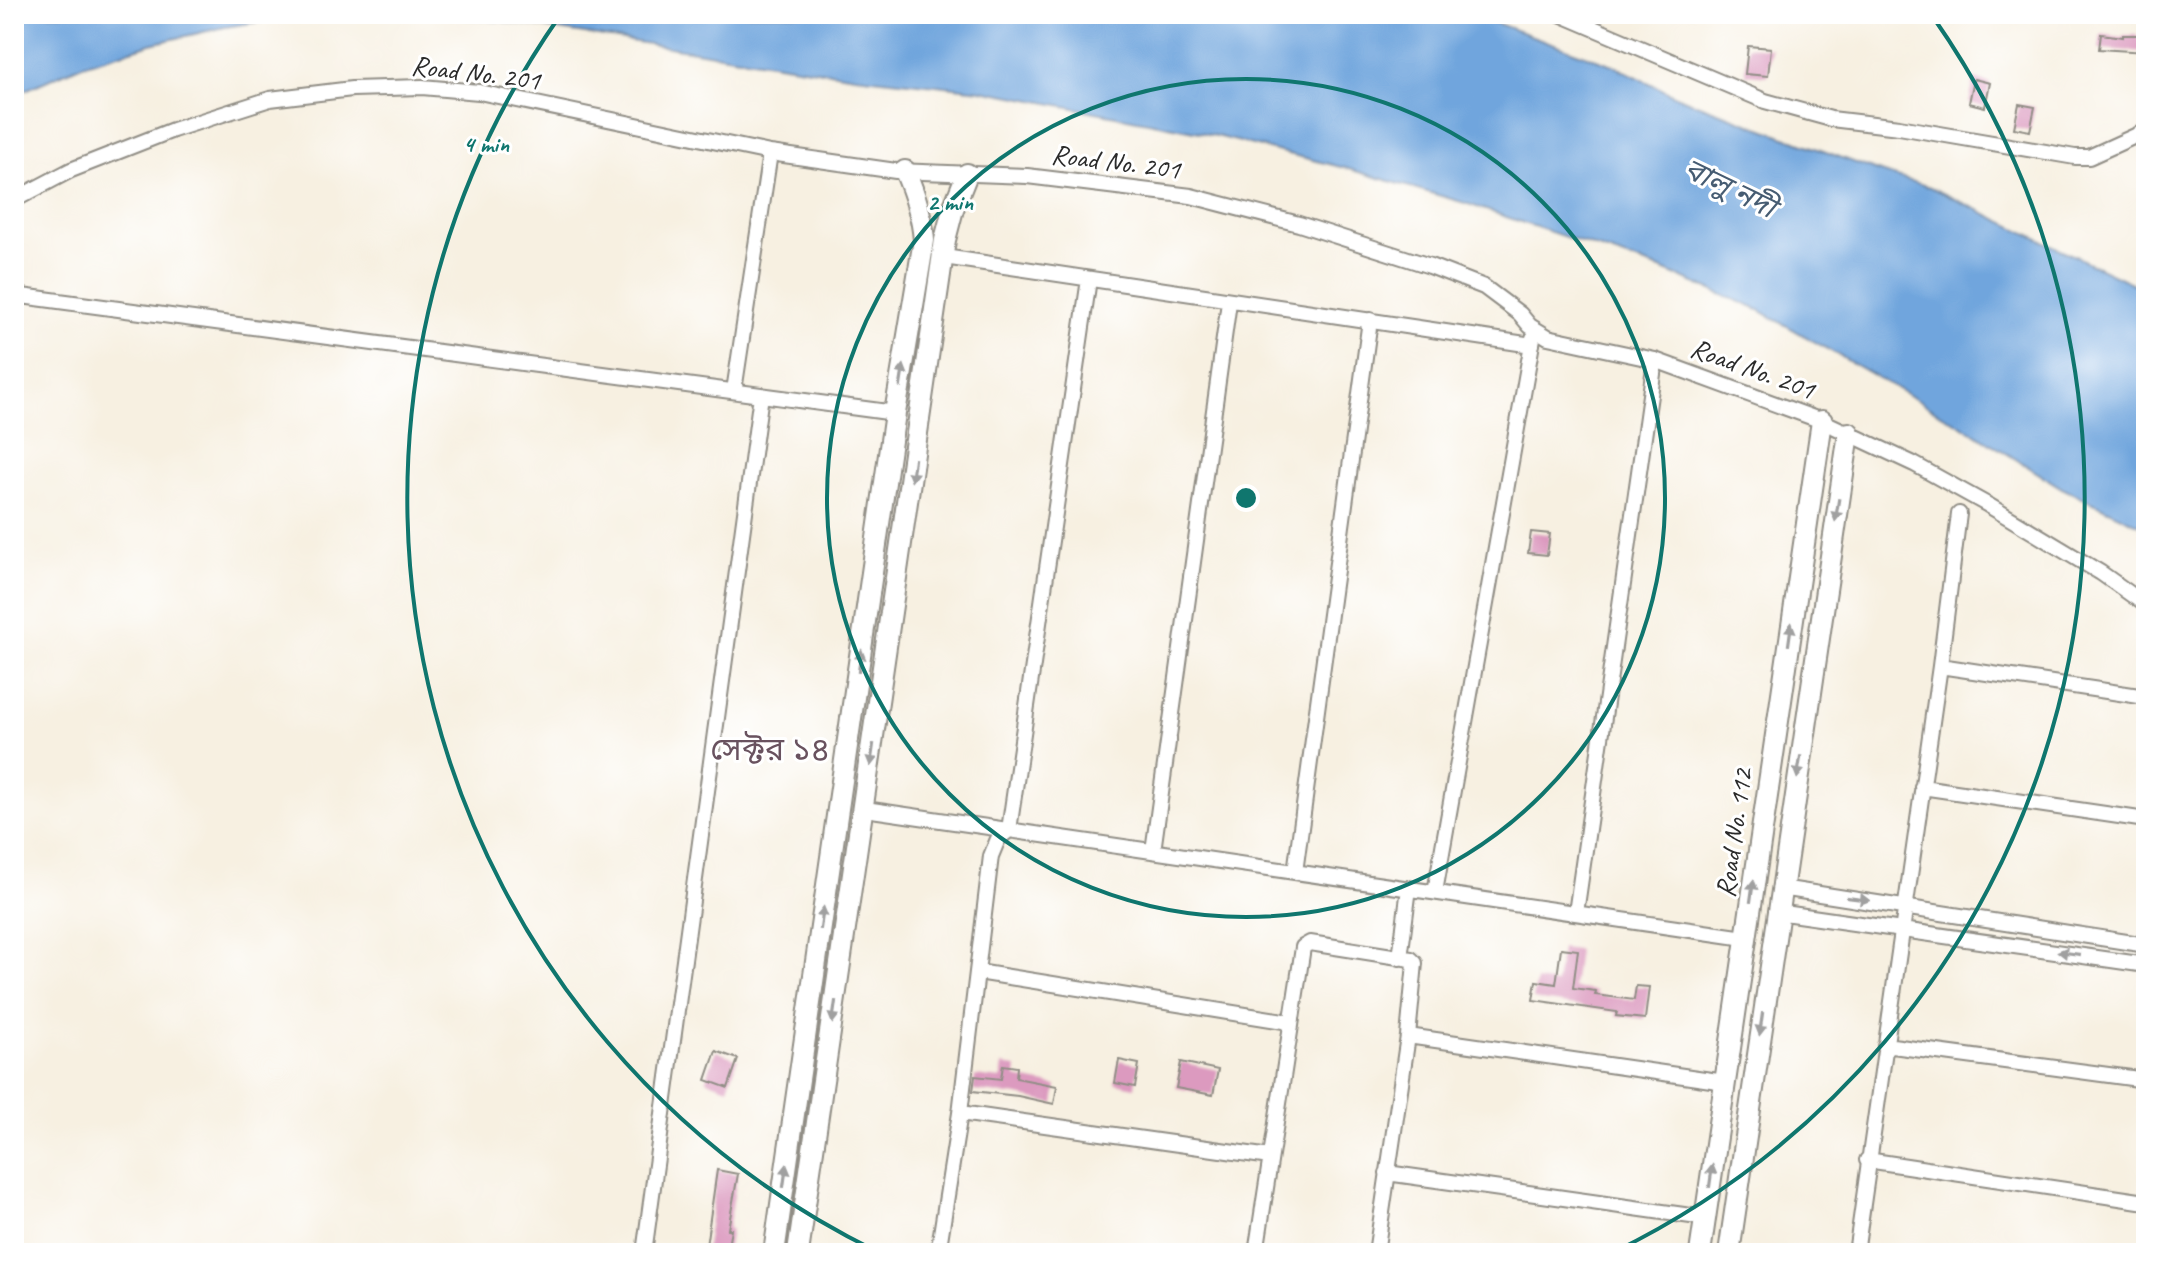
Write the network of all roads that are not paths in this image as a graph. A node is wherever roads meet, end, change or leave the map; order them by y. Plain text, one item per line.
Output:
1 (1560, 14) edge
2 (2146, 131) edge
3 (770, 153) junction
4 (905, 171) junction
5 (967, 174) junction
6 (14, 200) edge
7 (944, 257) junction
8 (1089, 279) junction
9 (14, 295) edge
10 (1229, 302) junction
11 (1370, 320) junction
12 (1533, 337) junction
13 (1655, 360) junction
14 (734, 391) junction
15 (761, 395) junction
16 (895, 413) junction
17 (1822, 421) junction
18 (1849, 433) junction
19 (1959, 514) dead end
20 (2146, 605) edge
21 (1940, 666) junction
22 (2146, 697) edge
23 (1922, 787) junction
24 (865, 809) junction
25 (2146, 820) edge
26 (1009, 830) junction
27 (1153, 851) junction
28 (1295, 872) junction
29 (1409, 888) junction
30 (1781, 888) junction
31 (1435, 892) junction
32 (1906, 906) junction
33 (1777, 912) junction
34 (1576, 913) junction
35 (1901, 929) junction
36 (1745, 938) junction
37 (1773, 941) junction
38 (2146, 945) edge
39 (1400, 958) junction
40 (2146, 965) edge
41 (978, 972) junction
42 (1290, 1022) junction
43 (1408, 1036) junction
44 (1885, 1045) junction
45 (2146, 1080) edge
46 (1725, 1082) junction
47 (960, 1113) junction
48 (1270, 1157) junction
49 (1867, 1160) junction
50 (1387, 1173) junction
51 (2146, 1202) edge
52 (1705, 1218) junction
53 (943, 1252) edge
54 (644, 1253) edge
55 (774, 1253) edge
56 (798, 1253) edge
57 (1256, 1253) edge
58 (1376, 1253) edge
59 (1700, 1253) edge
60 (1729, 1253) edge
61 (1856, 1253) edge

1 - 2 street
3 - 4 street, Road No. 201
3 - 6 street, Road No. 201
3 - 14 street
4 - 5 street, Road No. 201
16 -> 4 street
5 - 7 street
5 - 12 street, Road No. 201
7 - 8 street
7 -> 24 street
8 - 10 street
8 - 26 street
9 - 14 street
10 - 11 street
10 - 27 street
11 - 12 street
11 - 28 street
12 - 13 street, Road No. 201
12 - 31 street
13 - 17 street, Road No. 201
13 - 34 street
14 - 15 street
15 - 16 street
15 - 54 street
55 -> 16 street
17 - 18 street, Road No. 201
36 -> 17 street, Road No. 112
18 - 20 street, Road No. 201
18 -> 30 street, Road No. 112
19 - 21 street
21 - 22 street
21 - 23 street
23 - 25 street
23 - 32 street
24 - 26 street
24 -> 56 street
26 - 27 street
26 - 41 street
27 - 28 street
28 - 29 street
29 - 31 street
29 - 39 street
30 -> 32 street
30 - 33 street, Road No. 112
31 - 34 street
32 - 35 street
32 - 38 street
33 - 35 street
33 - 37 street, Road No. 112
34 - 36 street
40 -> 35 street
35 - 44 street
36 - 37 street
36 - 46 street, Road No. 112
37 -> 60 street, Road No. 112
39 - 42 street
39 - 43 street
41 - 42 street
41 - 47 street
42 - 48 street
43 - 46 street
43 - 50 street
44 - 45 street
44 - 49 street
52 -> 46 street, Road No. 112
47 - 48 street
47 - 53 street
48 - 57 street
49 - 51 street
49 - 61 street
50 - 52 street
50 - 58 street
52 - 59 street, Road No. 112

